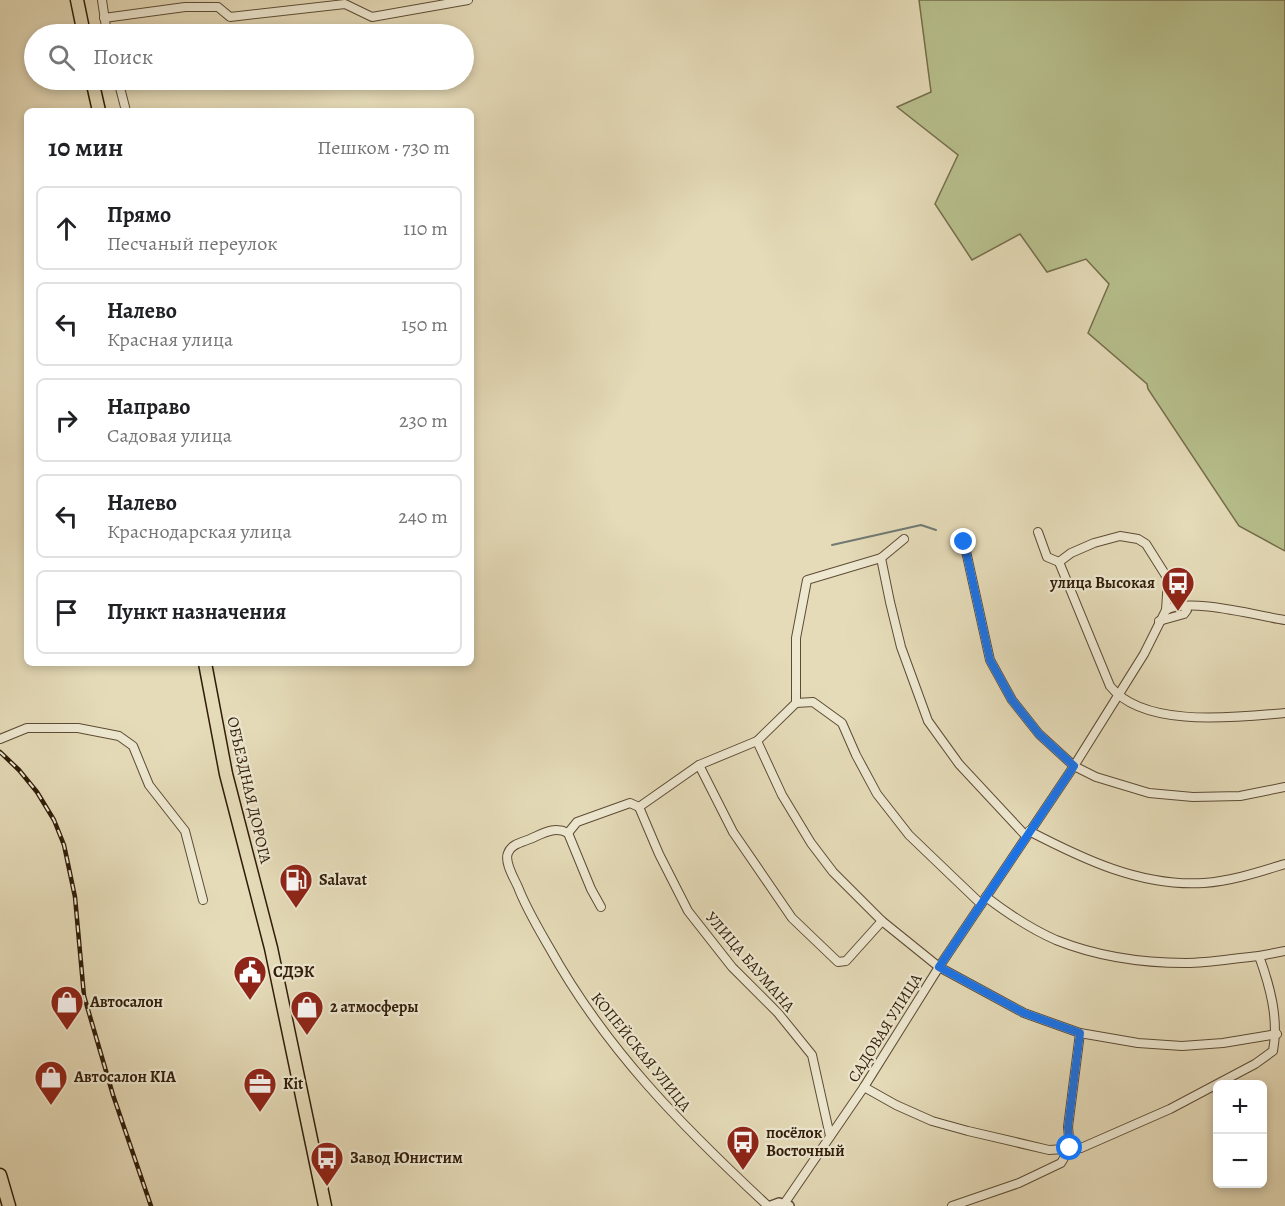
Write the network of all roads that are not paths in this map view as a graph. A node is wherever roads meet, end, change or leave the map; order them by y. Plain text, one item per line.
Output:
1 (77, 0) edge
2 (102, 0) edge
3 (468, 0) edge
4 (452, 1) edge
5 (345, 2) edge
6 (221, 3) edge
7 (104, 18) junction
8 (82, 24) edge
9 (105, 24) edge
10 (95, 90) edge
11 (121, 90) edge
12 (98, 108) edge
13 (125, 108) edge
14 (1038, 532) dead end
15 (904, 539) dead end
16 (964, 542) dead end
17 (881, 558) junction
18 (1059, 562) junction
19 (1184, 605) junction
20 (1166, 610) junction
21 (1285, 620) edge
22 (1159, 621) junction
23 (206, 666) edge
24 (1117, 696) junction
25 (796, 703) junction
26 (1285, 713) edge
27 (0, 739) edge
28 (757, 741) junction
29 (699, 765) junction
30 (1074, 766) junction
31 (1285, 787) edge
32 (639, 807) junction
33 (568, 833) junction
34 (1028, 833) junction
35 (1285, 864) edge
36 (203, 900) dead end
37 (984, 900) junction
38 (601, 907) dead end
39 (882, 921) junction
40 (1285, 951) edge
41 (1259, 956) junction
42 (939, 967) junction
43 (1080, 1033) junction
44 (1277, 1034) junction
45 (864, 1087) junction
46 (830, 1136) junction
47 (1070, 1148) junction
48 (0, 1175) edge
49 (786, 1205) edge
50 (9, 1206) edge
51 (324, 1206) edge
52 (770, 1206) edge
53 (952, 1206) edge

1 - 8 main road
2 - 7 street
3 - 4 street
4 - 5 street
5 - 6 street
6 - 7 street
7 - 9 street
10 - 12 main road
11 - 13 street
14 - 18 street
15 - 17 street
16 - 30 street
17 - 25 street
17 - 34 street
18 - 20 street
18 - 24 street
19 - 20 street
19 - 21 street
19 - 22 street
20 - 22 street, САДОВАЯ УЛИЦА
22 - 24 street, САДОВАЯ УЛИЦА
23 - 51 main road, ОБЪЕЗДНАЯ ДОРОГА
24 - 26 street
24 - 30 street, САДОВАЯ УЛИЦА
25 - 28 street
25 - 37 street
27 - 36 street
28 - 29 street
28 - 39 street
29 - 32 street
29 - 39 street
30 - 31 street
30 - 34 street, САДОВАЯ УЛИЦА
32 - 33 street
32 - 46 street, УЛИЦА БАУМАНА
33 - 38 street
33 - 52 street, КОПЕЙСКАЯ УЛИЦА
34 - 35 street
34 - 37 street, САДОВАЯ УЛИЦА
37 - 41 street
37 - 42 street, САДОВАЯ УЛИЦА
39 - 42 street
40 - 41 street
41 - 44 street
42 - 43 street
42 - 45 street, САДОВАЯ УЛИЦА
43 - 44 street
43 - 47 street
44 - 47 street
45 - 46 street, САДОВАЯ УЛИЦА
45 - 47 street
46 - 49 street, САДОВАЯ УЛИЦА
47 - 53 street
48 - 50 main road
49 - 52 street

